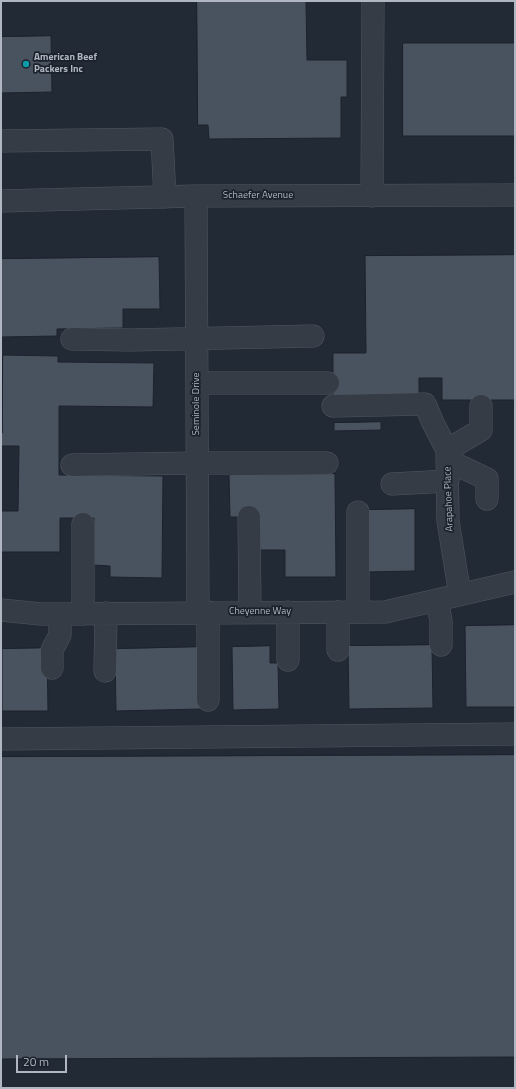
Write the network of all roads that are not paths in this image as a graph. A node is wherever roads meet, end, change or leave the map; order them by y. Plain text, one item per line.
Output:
1 (373, 1) edge
2 (1, 141) edge
3 (515, 195) edge
4 (196, 196) junction
5 (372, 196) junction
6 (165, 197) junction
7 (1, 201) edge
8 (313, 336) dead end
9 (196, 338) junction
10 (72, 339) dead end
11 (197, 383) junction
12 (328, 383) dead end
13 (333, 406) dead end
14 (481, 406) dead end
15 (197, 463) junction
16 (326, 463) dead end
17 (447, 464) junction
18 (72, 465) dead end
19 (392, 484) dead end
20 (487, 499) dead end
21 (358, 512) dead end
22 (249, 518) dead end
23 (83, 524) dead end
24 (515, 582) edge
25 (460, 595) junction
26 (437, 600) junction
27 (1, 610) edge
28 (203, 612) junction
29 (250, 612) junction
30 (288, 612) junction
31 (348, 612) junction
32 (106, 613) junction
33 (60, 614) junction
34 (83, 614) junction
35 (441, 645) dead end
36 (338, 650) dead end
37 (288, 660) dead end
38 (52, 668) dead end
39 (105, 671) dead end
40 (208, 700) dead end
41 (515, 734) edge
42 (1, 739) edge

1 - 5 street
2 - 6 street
3 - 5 street, Schaefer Avenue
4 - 5 street, Schaefer Avenue
4 - 6 street, Schaefer Avenue
4 - 9 street, Seminole Drive
6 - 7 street, Schaefer Avenue
8 - 9 street
9 - 10 street
9 - 11 street, Seminole Drive
11 - 12 street
11 - 15 street, Seminole Drive
13 - 17 street
14 - 17 street
15 - 16 street
15 - 18 street
15 - 28 street, Seminole Drive
17 - 19 street
17 - 20 street
17 - 25 street, Arapahoe Place
21 - 31 street
22 - 29 street
23 - 34 street
24 - 25 street, Cheyenne Way
25 - 26 street, Cheyenne Way
26 - 31 street, Cheyenne Way
26 - 35 street
27 - 33 street, Cheyenne Way
28 - 29 street, Cheyenne Way
28 - 32 street, Cheyenne Way
28 - 40 street, Seminole Drive
29 - 30 street, Cheyenne Way
30 - 31 street, Cheyenne Way
30 - 37 street
31 - 36 street
32 - 34 street, Cheyenne Way
32 - 39 street
33 - 34 street, Cheyenne Way
33 - 38 street
41 - 42 street

